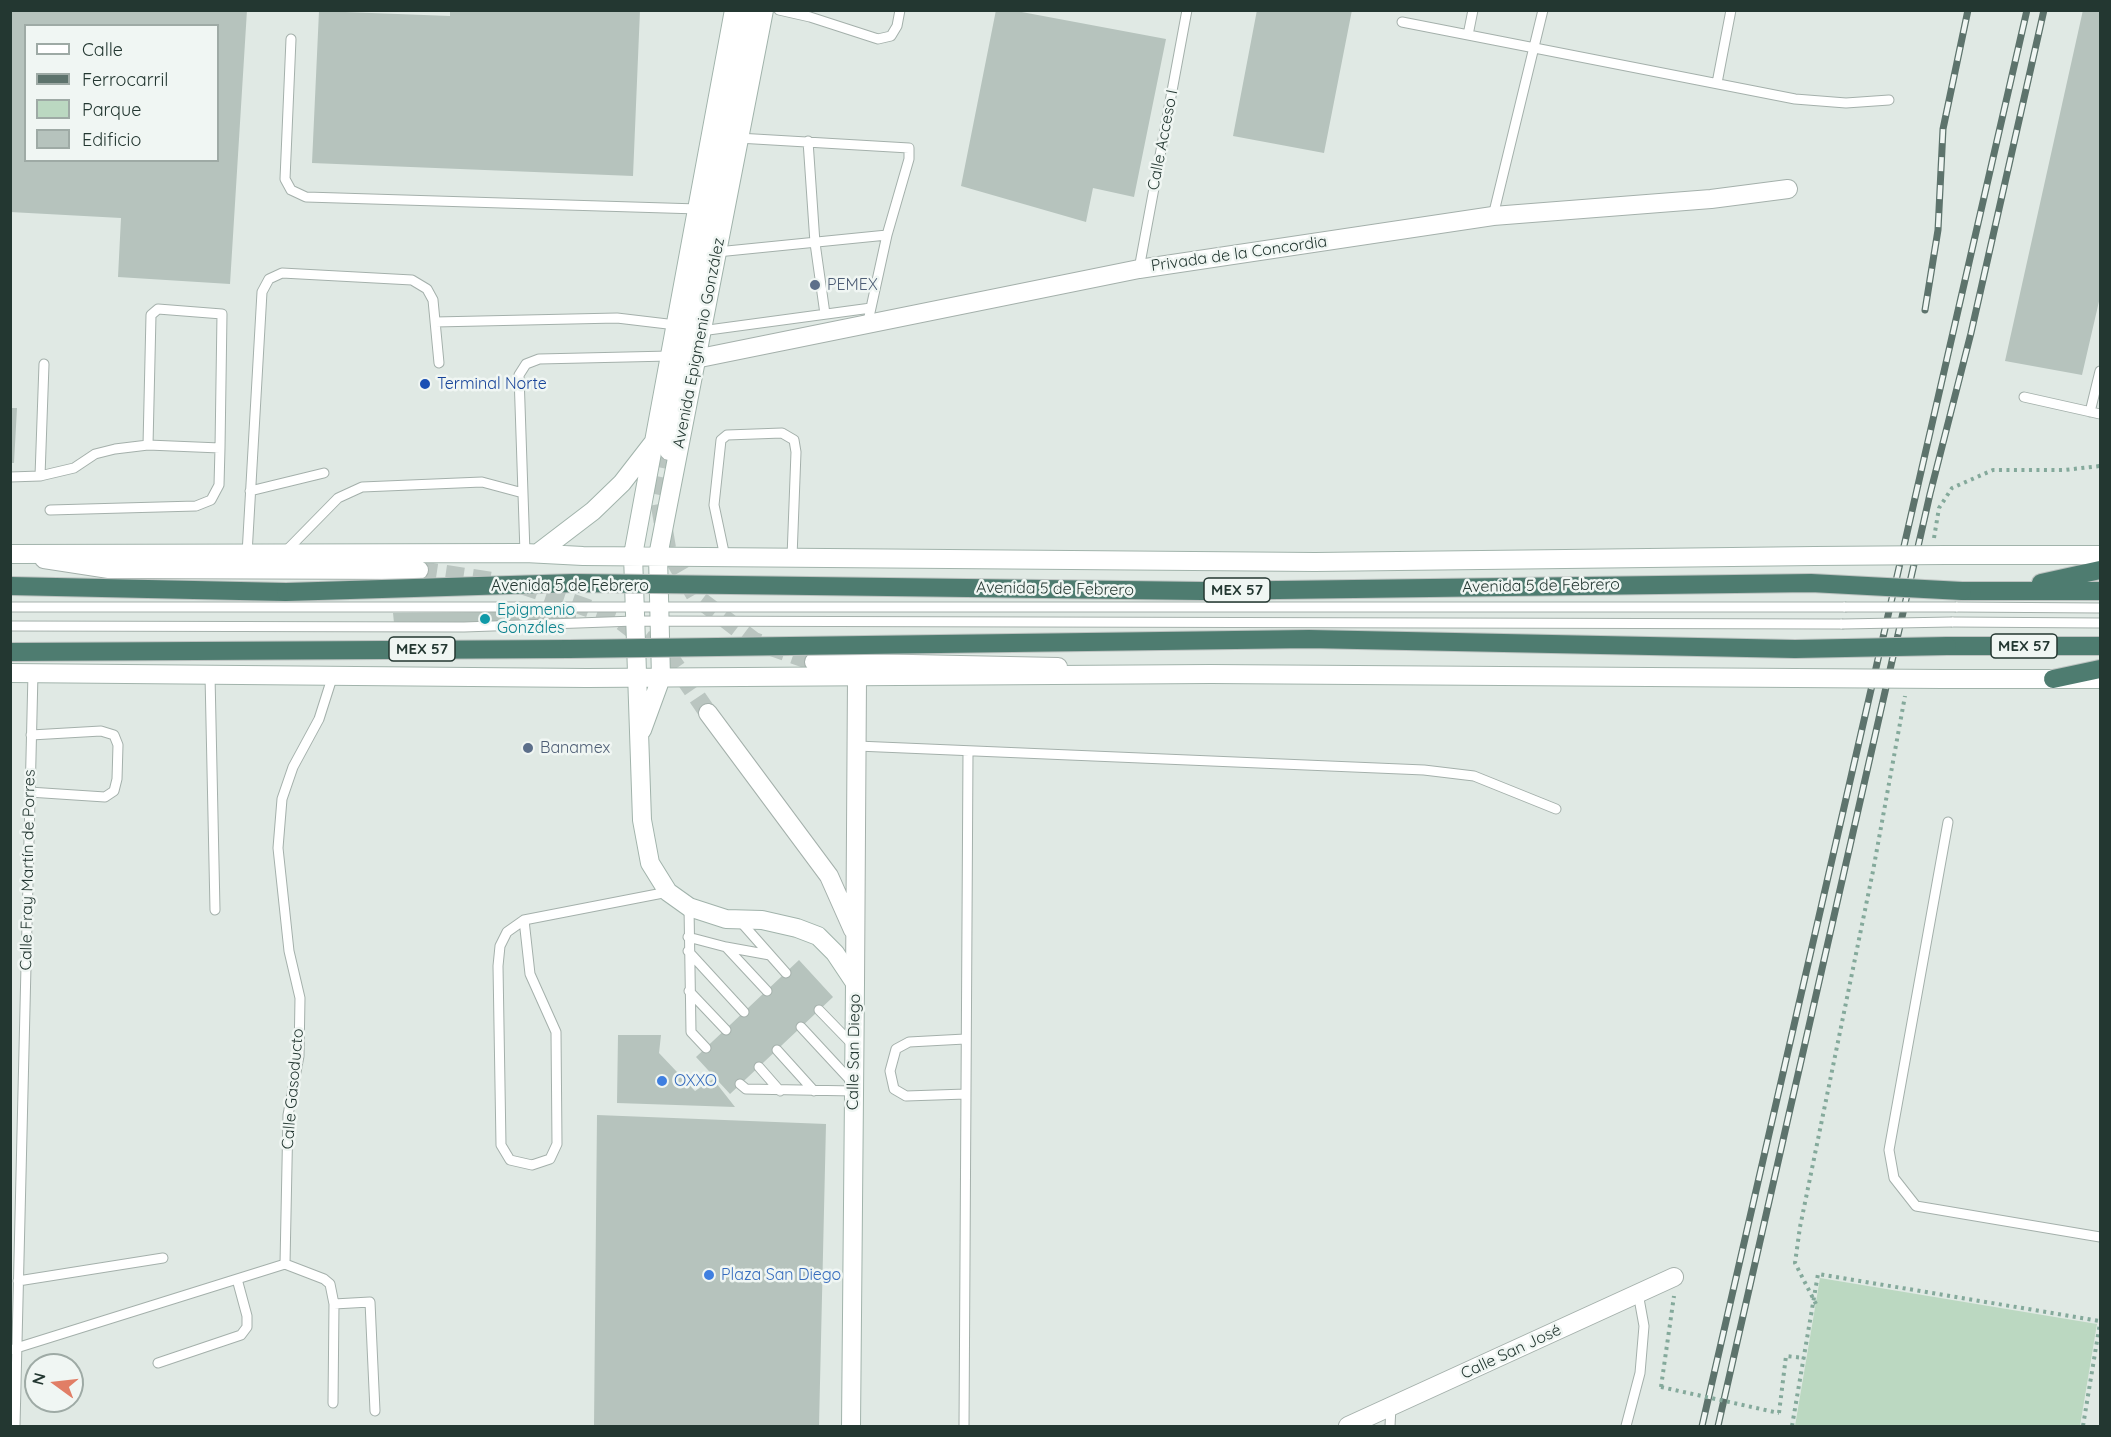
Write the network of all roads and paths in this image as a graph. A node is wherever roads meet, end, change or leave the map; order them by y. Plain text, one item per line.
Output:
1 (734, 10) edge
2 (749, 10) edge
3 (765, 10) edge
4 (779, 10) edge
5 (900, 10) edge
6 (1187, 10) edge
7 (1473, 10) edge
8 (1543, 10) edge
9 (1731, 10) edge
10 (811, 14) edge
11 (1402, 22) dead end
12 (1468, 35) junction
13 (291, 39) dead end
14 (1535, 48) junction
15 (1717, 83) junction
16 (1889, 100) dead end
17 (738, 138) junction
18 (808, 141) junction
19 (1788, 189) dead end
20 (698, 209) junction
21 (1493, 216) junction
22 (887, 235) junction
23 (815, 243) junction
24 (716, 252) junction
25 (1139, 269) junction
26 (871, 308) junction
27 (825, 314) junction
28 (435, 322) junction
29 (676, 325) junction
30 (866, 326) junction
31 (700, 331) junction
32 (670, 356) junction
33 (695, 359) junction
34 (439, 363) dead end
35 (44, 364) dead end
36 (2100, 371) edge
37 (2024, 397) dead end
38 (2095, 413) edge
39 (148, 445) junction
40 (661, 447) junction
41 (220, 448) junction
42 (2100, 466) edge
43 (324, 473) dead end
44 (40, 476) junction
45 (10, 477) edge
46 (250, 491) junction
47 (523, 493) junction
48 (50, 510) dead end
49 (641, 514) junction
50 (665, 521) junction
51 (1933, 543) dead end
52 (531, 553) junction
53 (10, 554) edge
54 (247, 554) junction
55 (284, 554) junction
56 (633, 555) junction
57 (2100, 555) edge
58 (658, 556) junction
59 (725, 557) junction
60 (792, 557) junction
61 (419, 570) tunnel mouth
62 (2100, 570) edge
63 (10, 586) edge
64 (2008, 591) junction
65 (2100, 591) edge
66 (1959, 599) junction
67 (10, 607) edge
68 (2100, 608) edge
69 (635, 614) junction
70 (659, 614) junction
71 (2100, 622) edge
72 (10, 626) edge
73 (2100, 646) edge
74 (10, 652) edge
75 (814, 662) tunnel mouth
76 (2100, 669) edge
77 (10, 673) edge
78 (33, 673) junction
79 (1209, 674) junction
80 (210, 675) junction
81 (333, 675) junction
82 (637, 678) junction
83 (661, 678) junction
84 (857, 678) junction
85 (2100, 678) edge
86 (2053, 679) junction
87 (1907, 684) dead end
88 (708, 713) tunnel mouth
89 (31, 735) junction
90 (639, 739) junction
91 (857, 746) junction
92 (968, 752) junction
93 (29, 792) junction
94 (1556, 809) dead end
95 (1947, 822) dead end
96 (668, 892) junction
97 (689, 907) junction
98 (215, 910) dead end
99 (524, 920) junction
100 (738, 920) junction
101 (855, 934) junction
102 (688, 937) junction
103 (726, 946) junction
104 (688, 951) junction
105 (770, 955) junction
106 (786, 973) dead end
107 (855, 983) junction
108 (689, 991) junction
109 (767, 991) dead end
110 (819, 1010) dead end
111 (744, 1012) dead end
112 (801, 1027) dead end
113 (726, 1030) dead end
114 (965, 1039) junction
115 (854, 1047) junction
116 (706, 1048) dead end
117 (777, 1050) dead end
118 (759, 1067) dead end
119 (740, 1084) dead end
120 (854, 1087) junction
121 (780, 1091) junction
122 (814, 1091) junction
123 (966, 1094) junction
124 (15, 1179) edge
125 (2100, 1237) edge
126 (163, 1258) dead end
127 (285, 1264) junction
128 (1674, 1277) dead end
129 (237, 1279) junction
130 (18, 1281) junction
131 (1638, 1293) junction
132 (1815, 1302) junction
133 (334, 1304) junction
134 (1673, 1312) dead end
135 (2100, 1322) edge
136 (14, 1349) edge
137 (1804, 1358) junction
138 (158, 1363) dead end
139 (333, 1403) dead end
140 (1391, 1407) junction
141 (375, 1411) dead end
142 (15, 1426) edge
143 (851, 1426) edge
144 (964, 1426) edge
145 (1348, 1426) edge
146 (1390, 1426) edge
147 (1626, 1426) edge
148 (1792, 1426) edge
149 (2083, 1426) edge

1 - 20 main road, Avenida Epigmenio González
2 - 40 main road
3 - 17 main road, Avenida Epigmenio González
4 - 10 lane
5 - 10 lane
6 - 25 lane, Calle Acceso I
7 - 12 lane
8 - 14 lane
9 - 15 lane
11 - 12 lane
12 - 14 lane
13 - 20 lane
14 - 15 lane
14 - 21 lane
15 - 16 lane
17 - 18 lane
17 - 24 main road, Avenida Epigmenio González
18 - 22 lane
18 - 23 lane
19 - 21 main road, Privada de la Concordia
20 - 29 main road, Avenida Epigmenio González
21 - 25 main road, Privada de la Concordia
22 - 23 lane
22 - 26 lane
23 - 24 lane
23 - 27 lane
24 - 31 main road, Avenida Epigmenio González
25 - 30 main road, Privada de la Concordia
26 - 27 lane
26 - 30 lane
27 - 31 lane
28 - 29 lane
28 - 34 lane
28 - 46 lane
29 - 32 main road, Avenida Epigmenio González
30 - 33 main road, Privada de la Concordia
31 - 33 main road, Avenida Epigmenio González
32 - 40 main road, Avenida Epigmenio González
32 - 47 lane
33 - 50 main road, Avenida Epigmenio González
35 - 44 lane
36 - 38 lane
37 - 38 lane
39 - 41 lane
39 - 41 lane
39 - 44 lane
40 - 49 main road, Avenida Epigmenio González
40 - 52 main road
41 - 48 lane
42 - 51 path
43 - 46 lane
44 - 45 lane
46 - 54 lane
47 - 52 lane
47 - 55 lane
49 - 50 main road
49 - 56 main road, Avenida Epigmenio González
50 - 58 main road, Avenida Epigmenio González
52 - 55 main road, Avenida 5 de Febrero
52 - 56 main road, Avenida 5 de Febrero
53 - 54 main road, Avenida 5 de Febrero
53 - 61 main road
54 - 55 main road, Avenida 5 de Febrero
56 - 58 main road, Avenida 5 de Febrero
56 - 69 main road, Avenida Epigmenio González
57 - 60 main road, Avenida 5 de Febrero, bridge
58 - 59 main road, Avenida 5 de Febrero
58 - 70 main road, Avenida Epigmenio González
59 - 60 main road, Avenida 5 de Febrero
59 - 60 lane
62 - 64 highway
63 - 66 highway, Avenida 5 de Febrero / MEX 57, bridge
64 - 65 highway, Avenida 5 de Febrero / MEX 57
64 - 66 highway, Avenida 5 de Febrero / MEX 57
66 - 68 lane
66 - 70 lane, bridge
67 - 69 lane
69 - 70 lane
69 - 70 lane
69 - 72 lane
69 - 82 main road, Avenida Epigmenio González
70 - 71 lane, bridge
70 - 83 main road, Avenida Epigmenio González
73 - 74 highway, MEX 57, bridge
75 - 79 main road
76 - 86 highway
77 - 78 main road
78 - 80 main road
78 - 89 lane, Calle Fray Martín de Porres
79 - 84 main road
79 - 86 main road, bridge
80 - 81 main road
80 - 98 lane
81 - 82 main road
81 - 127 lane, Calle Gasoducto
82 - 83 main road
82 - 90 main road, Avenida Epigmenio González
83 - 84 main road
83 - 90 main road
84 - 91 main road, Calle San Diego
85 - 86 main road
87 - 132 path
88 - 101 main road
89 - 93 lane, Calle Fray Martín de Porres
89 - 93 lane
90 - 96 main road, Avenida Epigmenio González
91 - 92 lane
91 - 101 main road, Calle San Diego
92 - 94 lane
92 - 114 lane
93 - 124 lane, Calle Fray Martín de Porres
95 - 125 lane
96 - 97 main road
96 - 99 lane
97 - 100 main road
97 - 102 lane
99 - 99 lane
100 - 105 lane
100 - 107 main road
101 - 107 main road, Calle San Diego
102 - 103 lane
102 - 104 lane
103 - 105 lane
103 - 109 lane
104 - 108 lane
104 - 111 lane
105 - 106 lane
107 - 115 main road, Calle San Diego
108 - 113 lane
108 - 116 lane
110 - 115 lane
112 - 120 lane
114 - 123 lane
114 - 123 lane
115 - 120 main road, Calle San Diego
117 - 122 lane
118 - 121 lane
119 - 121 lane
120 - 122 lane
120 - 143 main road, Calle San Diego
121 - 122 lane
123 - 144 lane
124 - 130 lane, Calle Fray Martín de Porres
126 - 130 lane
127 - 129 lane
127 - 133 lane
128 - 131 main road, Calle San José
129 - 136 lane
129 - 138 lane
130 - 136 lane, Calle Fray Martín de Porres
131 - 140 main road, Calle San José
131 - 147 lane
132 - 135 path
132 - 137 path
133 - 139 lane
133 - 141 lane
134 - 137 path, bridge
135 - 149 path
136 - 142 lane, Calle Fray Martín de Porres
137 - 148 path
140 - 145 main road, Calle San José
140 - 146 lane

